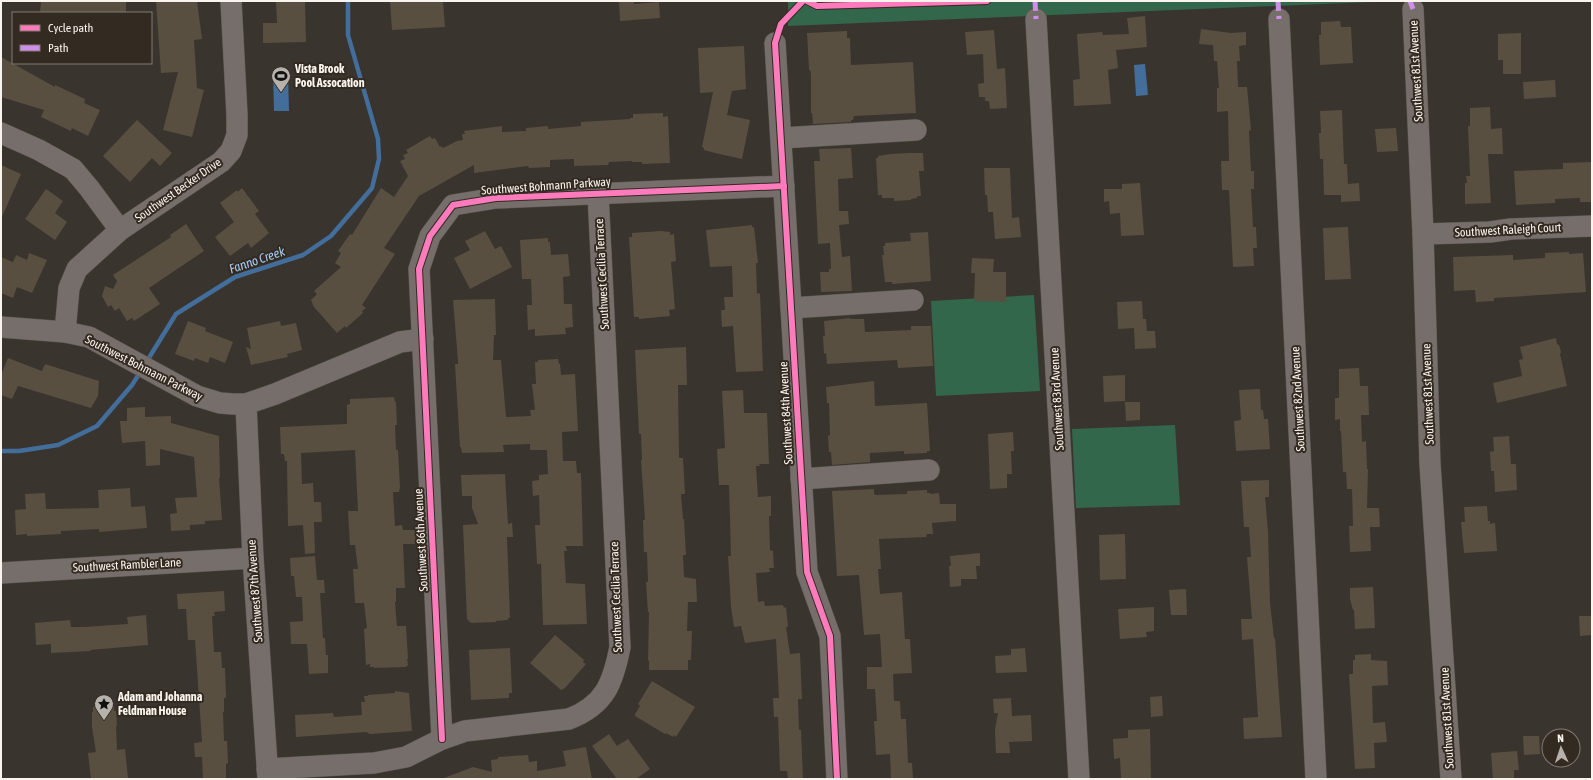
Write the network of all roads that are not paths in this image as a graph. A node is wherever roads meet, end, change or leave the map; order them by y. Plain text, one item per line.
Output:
1 (231, 1) edge
2 (1413, 9) dead end
3 (1036, 19) dead end
4 (1279, 19) dead end
5 (776, 43) dead end
6 (916, 130) dead end
7 (1, 133) edge
8 (781, 138) junction
9 (784, 186) junction
10 (598, 193) junction
11 (1592, 226) edge
12 (120, 230) junction
13 (1423, 234) junction
14 (913, 300) dead end
15 (791, 308) junction
16 (1, 327) edge
17 (65, 332) junction
18 (423, 339) junction
19 (246, 404) junction
20 (928, 470) dead end
21 (801, 479) junction
22 (253, 558) junction
23 (1, 572) edge
24 (442, 739) junction
25 (267, 774) edge
26 (837, 779) edge
27 (1078, 779) edge
28 (1316, 779) edge
29 (1451, 779) edge

1 - 12 street, Southwest Becker Drive
2 - 13 street, Southwest 81st Avenue
3 - 27 street, Southwest 83rd Avenue
4 - 28 street, Southwest 82nd Avenue
5 - 8 street, Southwest 84th Avenue
6 - 8 street
7 - 12 street
8 - 9 street, Southwest 84th Avenue
9 - 10 street, Southwest Bohmann Parkway
9 - 15 street, Southwest 84th Avenue
10 - 18 street, Southwest Bohmann Parkway
10 - 24 street, Southwest Cecilia Terrace
11 - 13 street, Southwest Raleigh Court
12 - 17 street, Southwest Becker Drive
13 - 29 street, Southwest 81st Avenue
14 - 15 street
15 - 21 street, Southwest 84th Avenue
16 - 17 street, Southwest Bohmann Parkway
17 - 19 street, Southwest Bohmann Parkway
18 - 19 street, Southwest Bohmann Parkway
18 - 24 street, Southwest 86th Avenue
19 - 22 street, Southwest 87th Avenue
20 - 21 street
21 - 26 street, Southwest 84th Avenue
22 - 23 street, Southwest Rambler Lane
22 - 25 street, Southwest 87th Avenue
24 - 25 street, Southwest Cecilia Terrace

